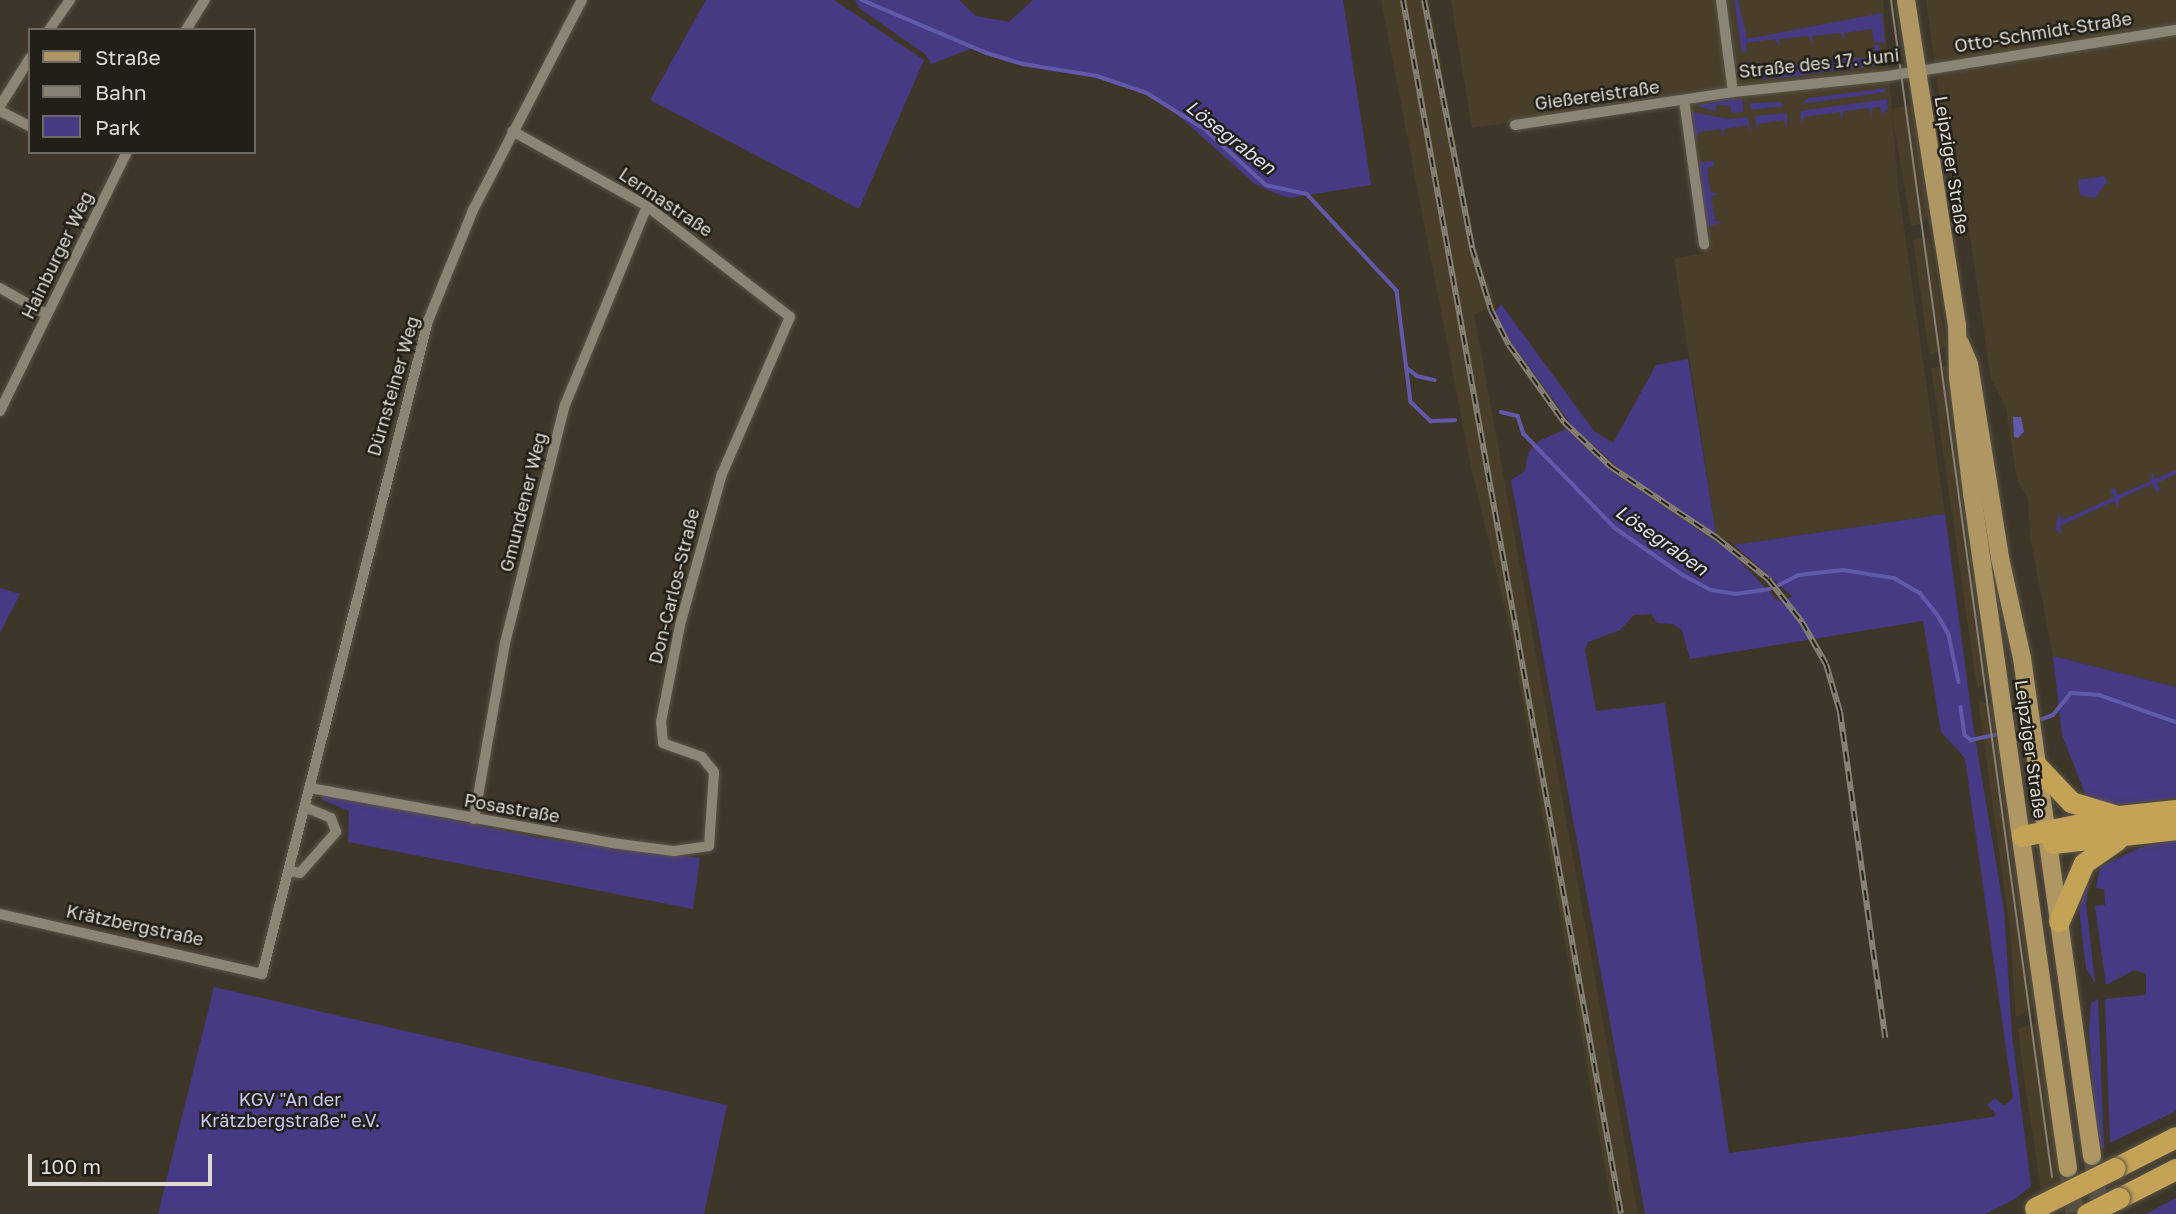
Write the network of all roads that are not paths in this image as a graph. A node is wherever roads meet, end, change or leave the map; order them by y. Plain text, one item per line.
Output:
1 (69, 0) edge
2 (205, 0) edge
3 (582, 0) edge
4 (1721, 0) edge
5 (1906, 0) edge
6 (50, 28) edge
7 (187, 28) edge
8 (2176, 30) edge
9 (28, 61) edge
10 (1915, 71) junction
11 (1733, 92) junction
12 (1684, 100) junction
13 (0, 109) edge
14 (28, 125) edge
15 (1515, 125) dead end
16 (512, 131) junction
17 (126, 154) edge
18 (647, 206) junction
19 (1704, 245) dead end
20 (0, 288) edge
21 (46, 314) junction
22 (790, 317) joint
23 (1958, 336) junction
24 (0, 411) edge
25 (2038, 766) junction
26 (310, 788) junction
27 (305, 807) junction
28 (2176, 810) edge
29 (2119, 816) junction
30 (474, 819) junction
31 (2176, 829) edge
32 (2047, 837) junction
33 (2125, 837) junction
34 (2022, 841) junction
35 (709, 846) joint
36 (289, 871) junction
37 (0, 914) edge
38 (2059, 920) junction
39 (262, 974) joint
40 (2176, 1138) edge
41 (2092, 1156) tunnel mouth
42 (2068, 1168) tunnel mouth
43 (2176, 1169) edge
44 (2029, 1211) edge
45 (2087, 1214) edge

1 - 6 street
2 - 7 street
3 - 16 street, Dürnsteiner Weg
4 - 11 street, Straße des 17. Juni
5 - 10 main road, Leipziger Straße
8 - 10 street, Otto-Schmidt-Straße
9 - 13 street
10 - 11 street, Straße des 17. Juni
10 - 23 main road, Leipziger Straße
11 - 12 street, Gießereistraße
12 - 15 street, Gießereistraße
12 - 19 street, Gießereistraße
13 - 14 street
16 - 18 street, Lermastraße
16 - 26 street, Dürnsteiner Weg
17 - 21 street, Hainburger Weg
18 - 22 street, Lermastraße
18 - 30 street, Gmundener Weg
20 - 21 street
21 - 24 street, Hainburger Weg
22 - 35 street, Don-Carlos-Straße
23 - 25 main road, Leipziger Straße
23 - 34 main road, Leipziger Straße
25 - 29 highway
25 - 32 main road, Leipziger Straße
26 - 27 street, Dürnsteiner Weg
26 - 30 street, Posastraße
27 - 36 street, Dürnsteiner Weg
27 - 36 street
28 - 29 highway
29 - 32 highway
30 - 35 street, Posastraße
31 - 33 highway
32 - 33 highway
32 - 34 highway
32 - 38 main road, Leipziger Straße
33 - 38 highway
34 - 42 main road, Leipziger Straße
36 - 39 street, Dürnsteiner Weg
37 - 39 street, Krätzbergstraße
38 - 41 main road, Leipziger Straße
40 - 44 highway, bridge
43 - 45 highway, bridge

